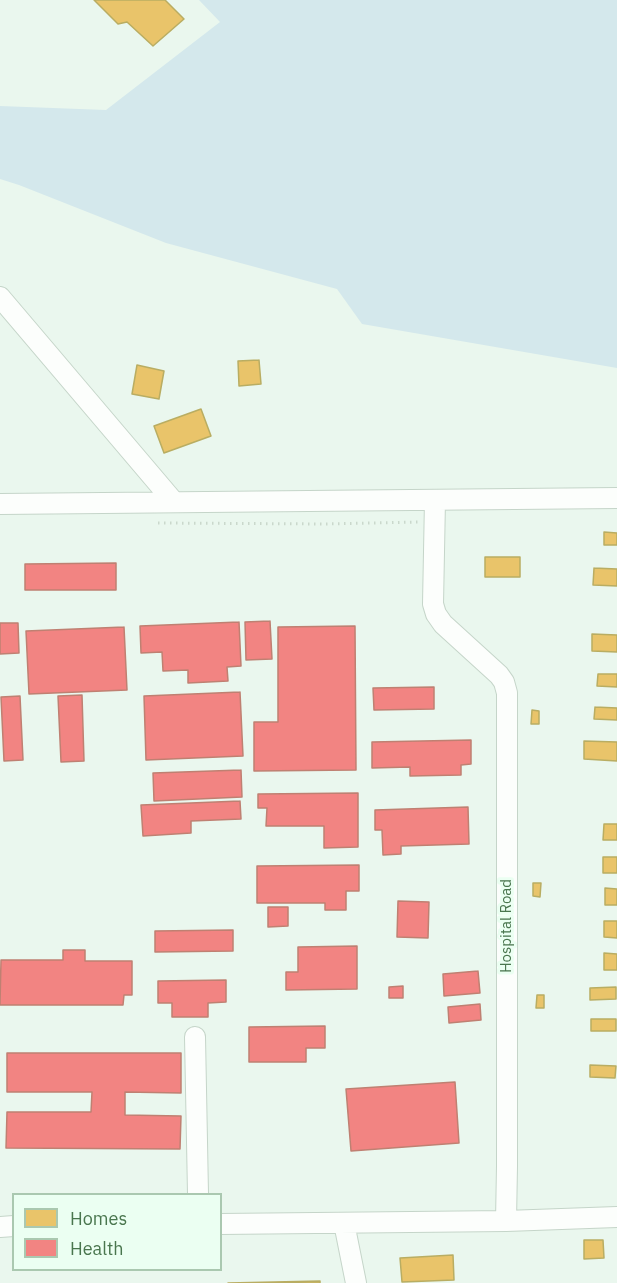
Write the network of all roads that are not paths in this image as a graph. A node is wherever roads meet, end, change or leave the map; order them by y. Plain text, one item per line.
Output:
1 (0, 297) edge
2 (617, 498) edge
3 (435, 500) junction
4 (174, 502) junction
5 (0, 504) edge
6 (195, 1036) dead end
7 (198, 1193) edge
8 (617, 1217) edge
9 (506, 1221) junction
10 (344, 1223) junction
11 (222, 1224) edge
12 (356, 1283) edge

1 - 4 street
2 - 3 street
3 - 4 street
3 - 9 street, Hospital Road
4 - 5 street
6 - 7 street
8 - 9 street
9 - 10 street
10 - 11 street
10 - 12 street

